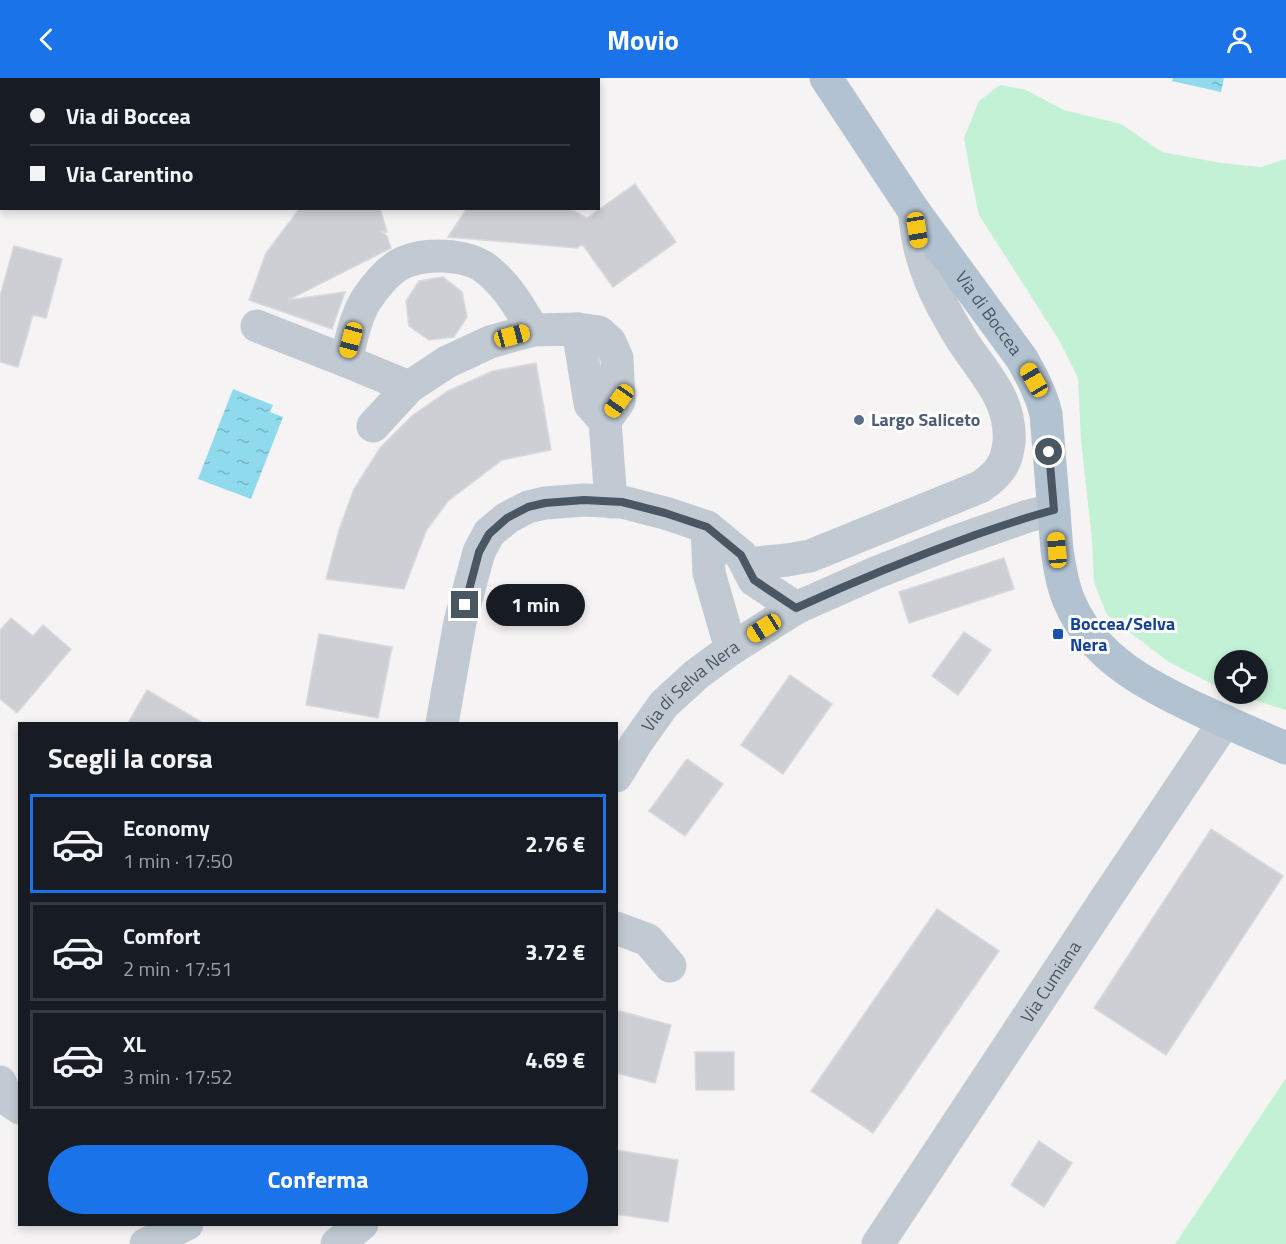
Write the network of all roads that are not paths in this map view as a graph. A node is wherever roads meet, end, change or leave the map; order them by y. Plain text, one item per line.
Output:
1 (826, 78) edge
2 (914, 211) junction
3 (257, 326) dead end
4 (533, 330) junction
5 (346, 361) junction
6 (409, 387) junction
7 (373, 426) dead end
8 (610, 502) junction
9 (1054, 510) junction
10 (707, 527) junction
11 (746, 564) junction
12 (796, 608) junction
13 (732, 649) junction
14 (442, 722) edge
15 (1225, 722) junction
16 (1286, 748) edge
17 (618, 773) edge
18 (618, 929) edge
19 (670, 966) dead end
20 (0, 1082) edge
21 (18, 1107) edge
22 (360, 1226) edge
23 (337, 1244) edge
24 (878, 1244) edge

1 - 2 main road, Via di Boccea
2 - 9 main road, Via di Boccea
2 - 11 street
3 - 5 street
4 - 5 street
4 - 6 street
4 - 8 street
5 - 6 street
6 - 7 street
8 - 10 street
8 - 14 street
9 - 12 street, Via di Selva Nera
9 - 15 main road, Via di Boccea
10 - 11 street
10 - 13 street
11 - 12 street
12 - 13 street, Via di Selva Nera
13 - 17 street, Via di Selva Nera
15 - 16 main road, Via di Boccea
15 - 24 street, Via Cumiana
18 - 19 street
20 - 21 street
22 - 23 street

